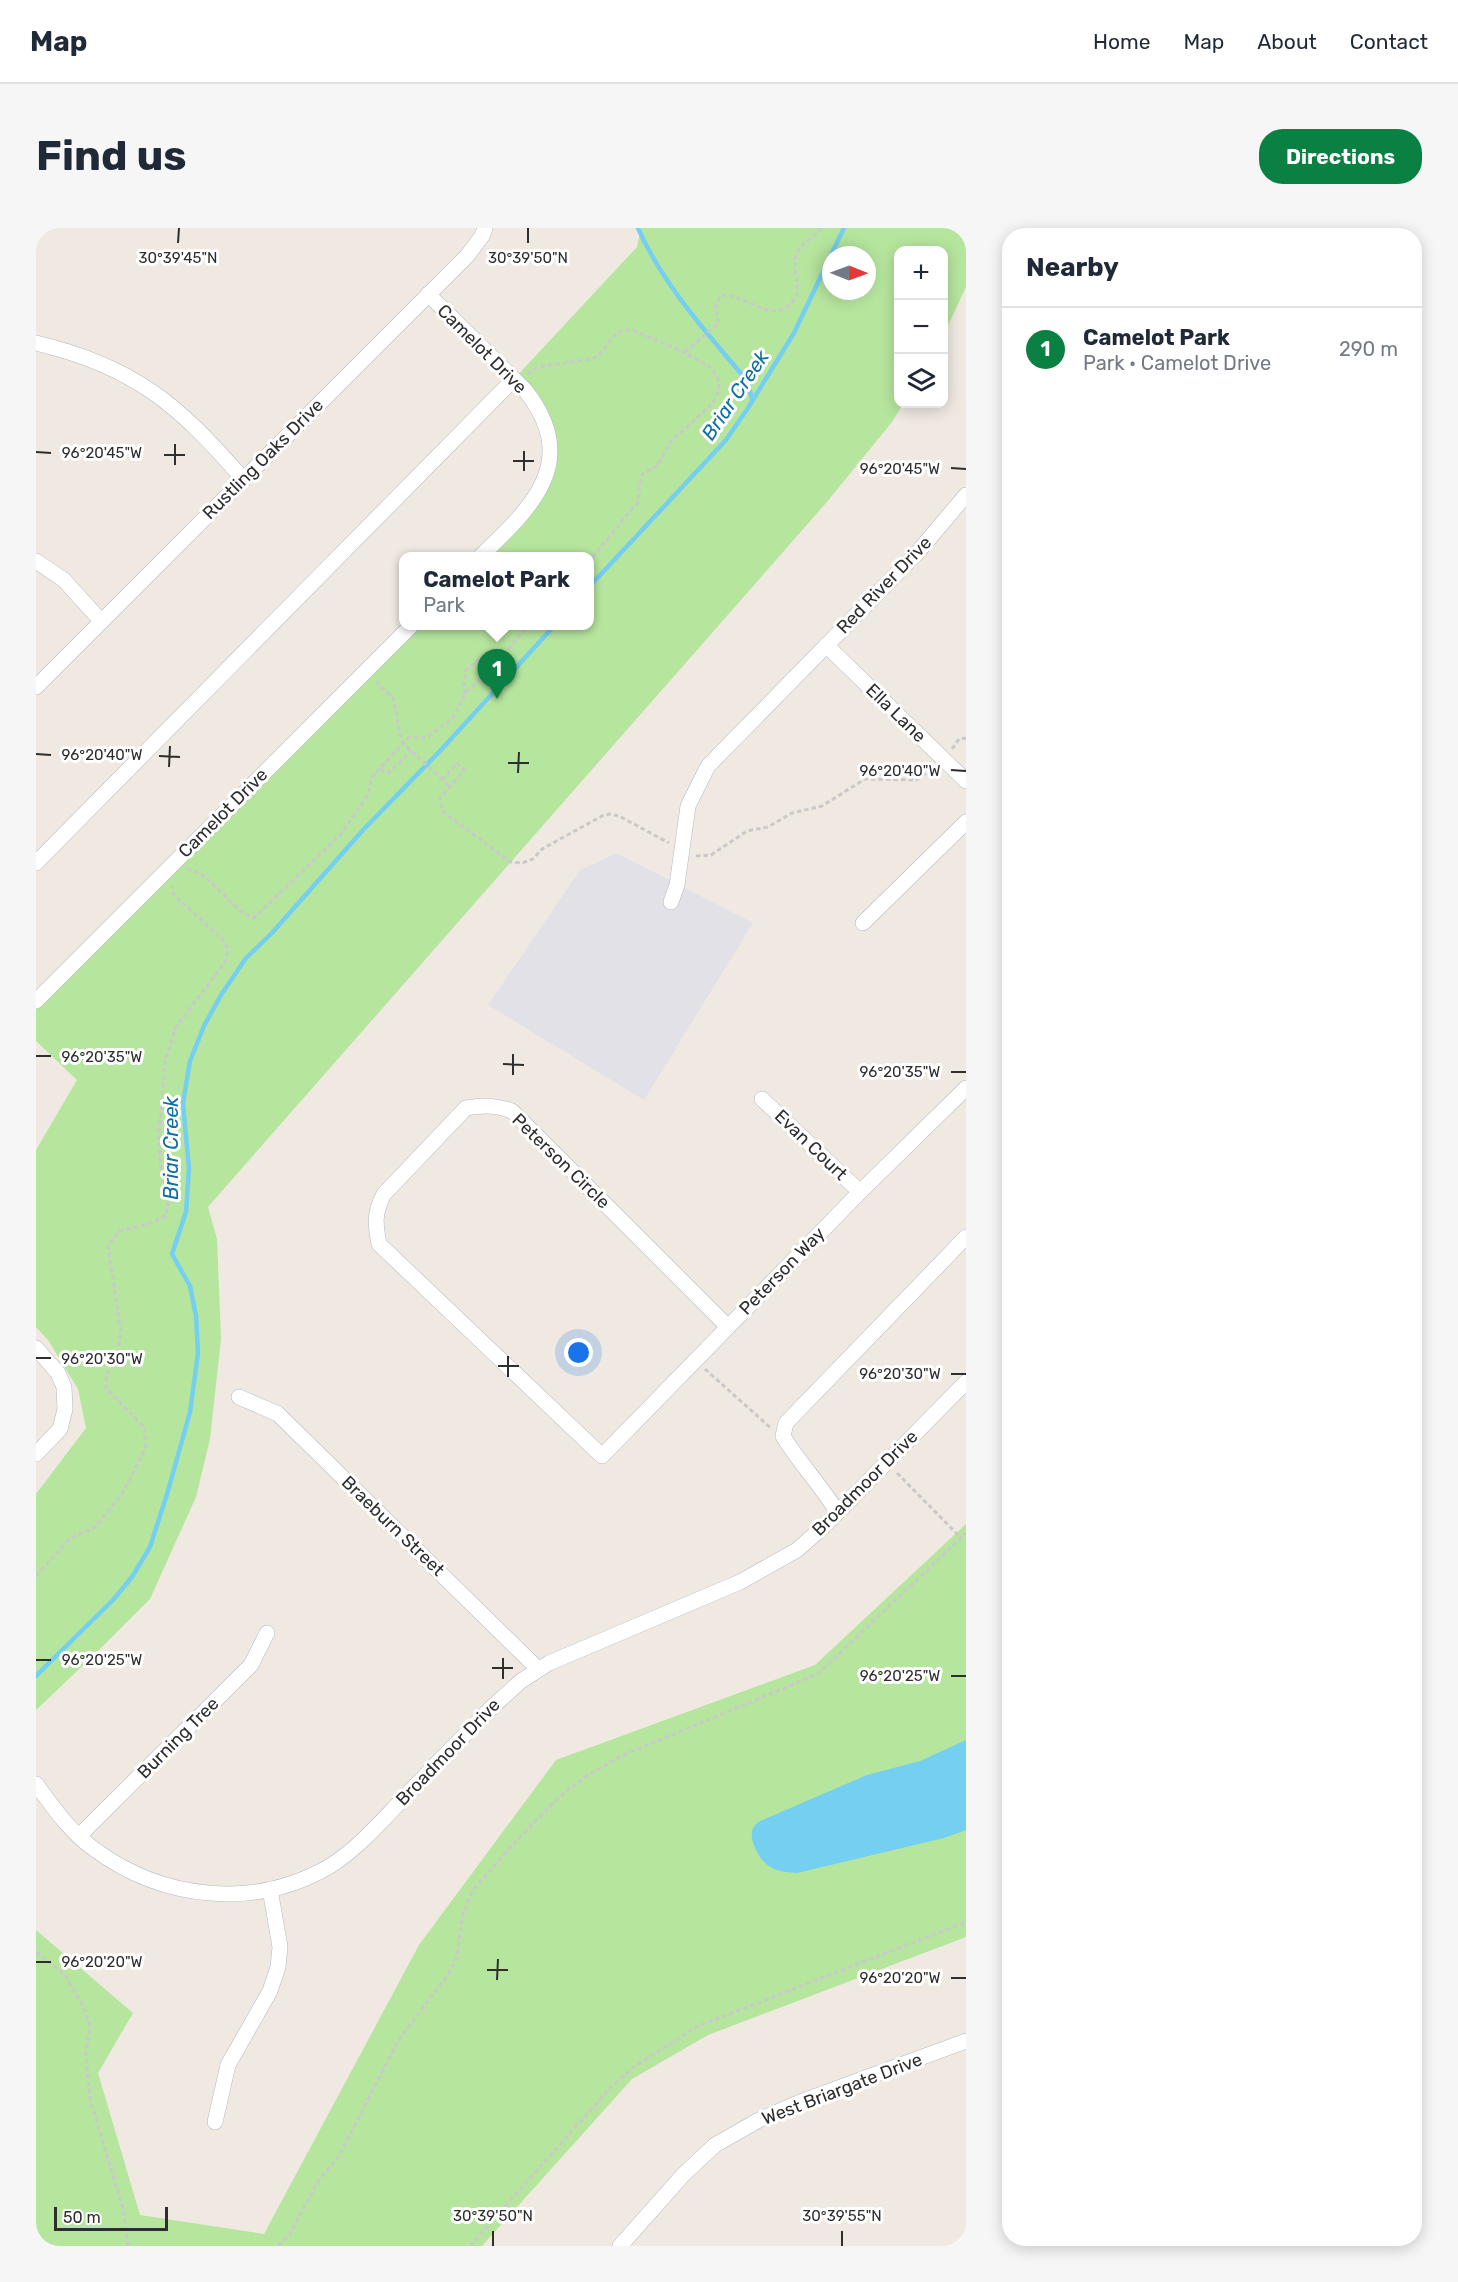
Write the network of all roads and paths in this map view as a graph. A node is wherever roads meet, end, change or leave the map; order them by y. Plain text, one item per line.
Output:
1 (484, 228) edge
2 (821, 228) edge
3 (428, 294) junction
4 (36, 343) edge
5 (684, 352) junction
6 (516, 382) junction
7 (243, 479) junction
8 (966, 495) edge
9 (485, 552) edge
10 (594, 555) edge
11 (36, 561) edge
12 (101, 621) junction
13 (407, 630) edge
14 (524, 630) edge
15 (826, 645) junction
16 (498, 659) junction
17 (365, 670) junction
18 (36, 687) edge
19 (465, 694) junction
20 (404, 744) junction
21 (411, 751) junction
22 (380, 768) junction
23 (442, 780) junction
24 (966, 781) edge
25 (966, 822) edge
26 (36, 863) edge
27 (185, 869) dead end
28 (174, 880) dead end
29 (670, 902) dead end
30 (864, 923) dead end
31 (36, 1001) edge
32 (965, 1091) edge
33 (762, 1099) dead end
34 (860, 1192) junction
35 (966, 1237) edge
36 (728, 1327) junction
37 (36, 1347) edge
38 (696, 1360) junction
39 (966, 1382) edge
40 (239, 1397) dead end
41 (783, 1436) junction
42 (36, 1454) edge
43 (602, 1456) joint
44 (886, 1462) junction
45 (837, 1512) junction
46 (966, 1533) edge
47 (961, 1538) junction
48 (36, 1576) edge
49 (267, 1633) dead end
50 (538, 1669) junction
51 (36, 1784) edge
52 (79, 1836) junction
53 (270, 1889) junction
54 (966, 1922) edge
55 (36, 1952) edge
56 (966, 2042) edge
57 (215, 2122) dead end
58 (129, 2246) edge
59 (278, 2246) edge
60 (471, 2246) edge
61 (620, 2246) edge

1 - 3 street, Rustling Oaks Drive
2 - 5 path
3 - 6 street, Camelot Drive
3 - 7 street, Rustling Oaks Drive
4 - 7 street
5 - 6 path
5 - 10 path
6 - 9 street, Camelot Drive
6 - 26 street
7 - 12 street, Rustling Oaks Drive
8 - 15 street, Red River Drive
11 - 12 street
12 - 18 street, Rustling Oaks Drive
13 - 17 street, Camelot Drive
14 - 16 path
15 - 24 street, Ella Lane
15 - 29 street, Red River Drive
16 - 19 path
16 - 19 path
17 - 20 path
17 - 31 street, Camelot Drive
19 - 20 path
20 - 21 path
20 - 22 path
21 - 22 path
21 - 23 path
22 - 27 path
23 - 23 path
25 - 30 street
28 - 48 path
32 - 34 street, Peterson Way
33 - 34 street, Evan Court
34 - 36 street, Peterson Way
35 - 41 street
36 - 38 street, Peterson Way
36 - 43 street, Peterson Circle
37 - 42 street
38 - 41 path
38 - 43 street, Peterson Way
39 - 44 street, Broadmoor Drive
40 - 50 street, Braeburn Street
41 - 45 street
44 - 45 street, Broadmoor Drive
44 - 47 path
45 - 50 street, Broadmoor Drive
46 - 47 path
47 - 59 path
49 - 52 street, Burning Tree
50 - 53 street, Broadmoor Drive
51 - 52 street, Broadmoor Drive
52 - 53 street, Broadmoor Drive
53 - 57 street
54 - 60 path
55 - 58 path
56 - 61 street, West Briargate Drive

